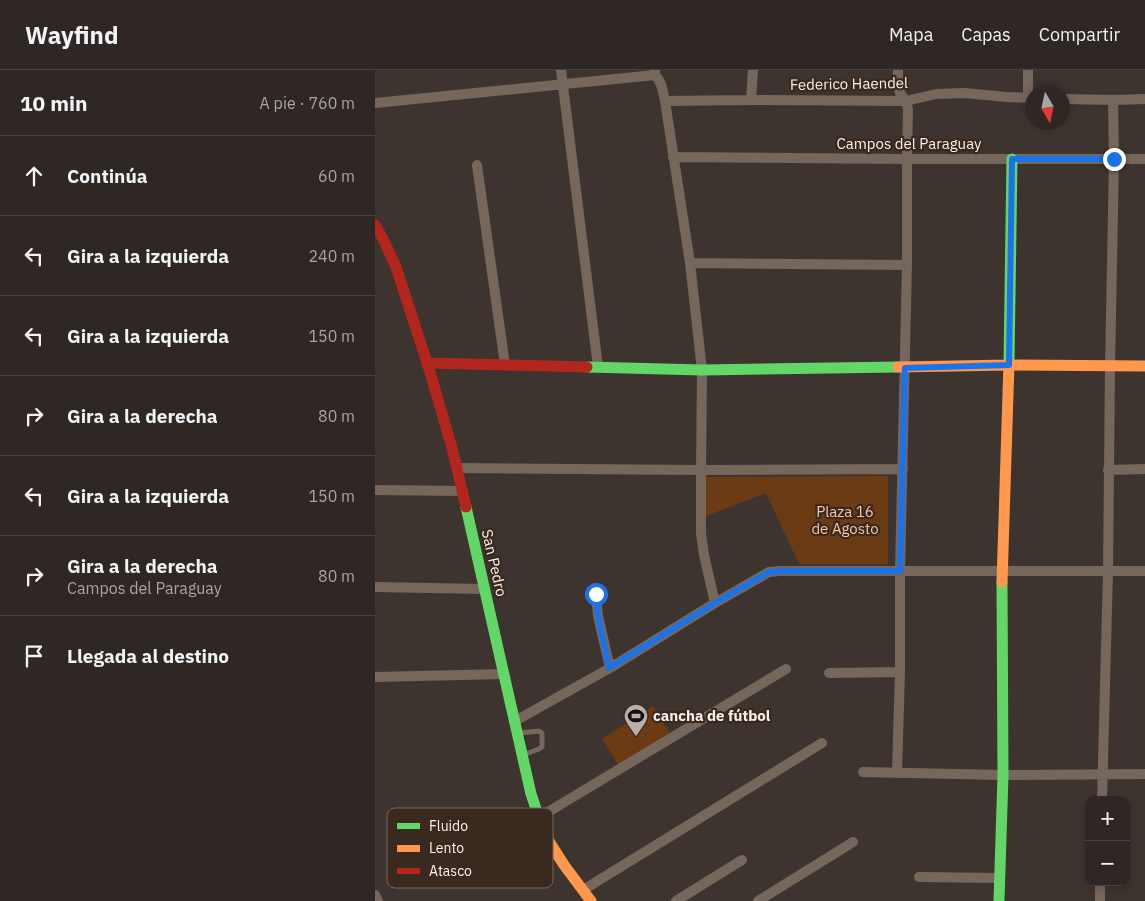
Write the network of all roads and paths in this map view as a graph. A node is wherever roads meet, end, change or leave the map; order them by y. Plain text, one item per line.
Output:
1 (561, 70) edge
2 (753, 70) edge
3 (898, 70) edge
4 (1029, 70) edge
5 (655, 72) edge
6 (563, 84) junction
7 (1030, 85) edge
8 (1025, 98) edge
9 (1145, 98) edge
10 (1070, 99) edge
11 (751, 100) junction
12 (1113, 100) junction
13 (665, 101) junction
14 (905, 101) junction
15 (375, 103) edge
16 (673, 157) junction
17 (907, 159) junction
18 (1012, 159) junction
19 (1114, 159) junction
20 (1145, 159) edge
21 (477, 165) dead end
22 (375, 225) edge
23 (379, 238) edge
24 (690, 263) junction
25 (907, 265) junction
26 (427, 363) junction
27 (505, 365) junction
28 (1009, 365) junction
29 (1145, 366) edge
30 (598, 367) junction
31 (1110, 367) junction
32 (905, 368) junction
33 (702, 370) junction
34 (458, 468) junction
35 (903, 469) junction
36 (1145, 469) edge
37 (701, 470) junction
38 (1108, 470) junction
39 (375, 490) edge
40 (463, 491) junction
41 (900, 571) junction
42 (1002, 571) junction
43 (1108, 571) junction
44 (1145, 571) edge
45 (375, 587) edge
46 (485, 589) junction
47 (596, 594) dead end
48 (715, 603) junction
49 (609, 668) junction
50 (785, 669) dead end
51 (899, 672) junction
52 (829, 673) dead end
53 (504, 674) junction
54 (375, 677) edge
55 (515, 721) junction
56 (517, 733) junction
57 (822, 743) dead end
58 (522, 755) junction
59 (863, 772) dead end
60 (897, 773) junction
61 (1103, 774) junction
62 (1145, 774) edge
63 (1003, 775) junction
64 (1102, 796) edge
65 (536, 808) edge
66 (553, 810) edge
67 (853, 842) dead end
68 (553, 848) edge
69 (742, 860) dead end
70 (919, 877) dead end
71 (999, 878) junction
72 (1100, 886) edge
73 (583, 890) junction
74 (375, 895) edge
75 (378, 901) edge
76 (591, 901) edge
77 (676, 901) edge
78 (758, 901) edge
79 (999, 901) edge
80 (1100, 901) edge

1 - 6 street
2 - 11 street
3 - 14 street
4 - 7 street
5 - 6 street
5 - 13 street
6 - 15 street
6 - 30 street
8 - 14 street, Federico Haendel
9 - 12 street
10 - 12 street
11 - 13 street, Federico Haendel
11 - 14 street, Federico Haendel
12 - 19 street
13 - 16 street
14 - 17 street
16 - 17 street, Campos del Paraguay
16 - 24 street
17 - 18 street, Campos del Paraguay
17 - 25 street
18 - 19 street, Campos del Paraguay
18 - 28 street
19 - 20 street, Campos del Paraguay
19 - 31 street
21 - 27 street
22 - 23 street, San Pedro
23 - 26 street, San Pedro
24 - 25 street
24 - 33 street
25 - 32 street
26 - 27 street
26 - 34 street, San Pedro
27 - 30 street
28 - 31 street
28 - 32 street
28 - 42 street
29 - 31 street
30 - 33 street
31 - 38 street
32 - 33 street
32 - 35 street
33 - 37 street
34 - 37 street
34 - 40 street, San Pedro
35 - 37 street
35 - 41 street
36 - 38 street
37 - 48 street
38 - 43 street
39 - 40 street
40 - 46 street, San Pedro
41 - 42 street
41 - 48 street
41 - 51 street
42 - 43 street
42 - 63 street
43 - 44 street
43 - 61 street
45 - 46 street
46 - 53 street, San Pedro
47 - 49 street
48 - 49 street
49 - 55 street
50 - 66 street
51 - 52 street
51 - 60 street
53 - 54 street
53 - 55 street, San Pedro
55 - 56 street, San Pedro
56 - 58 street, San Pedro
56 - 58 lane
57 - 73 street
58 - 65 street, San Pedro
59 - 60 street
60 - 63 street
61 - 62 street
61 - 63 street
61 - 64 street
63 - 71 street
67 - 78 street
68 - 73 street, San Pedro
69 - 77 street
70 - 71 street
71 - 79 street
72 - 80 street
73 - 76 street, San Pedro
74 - 75 street

